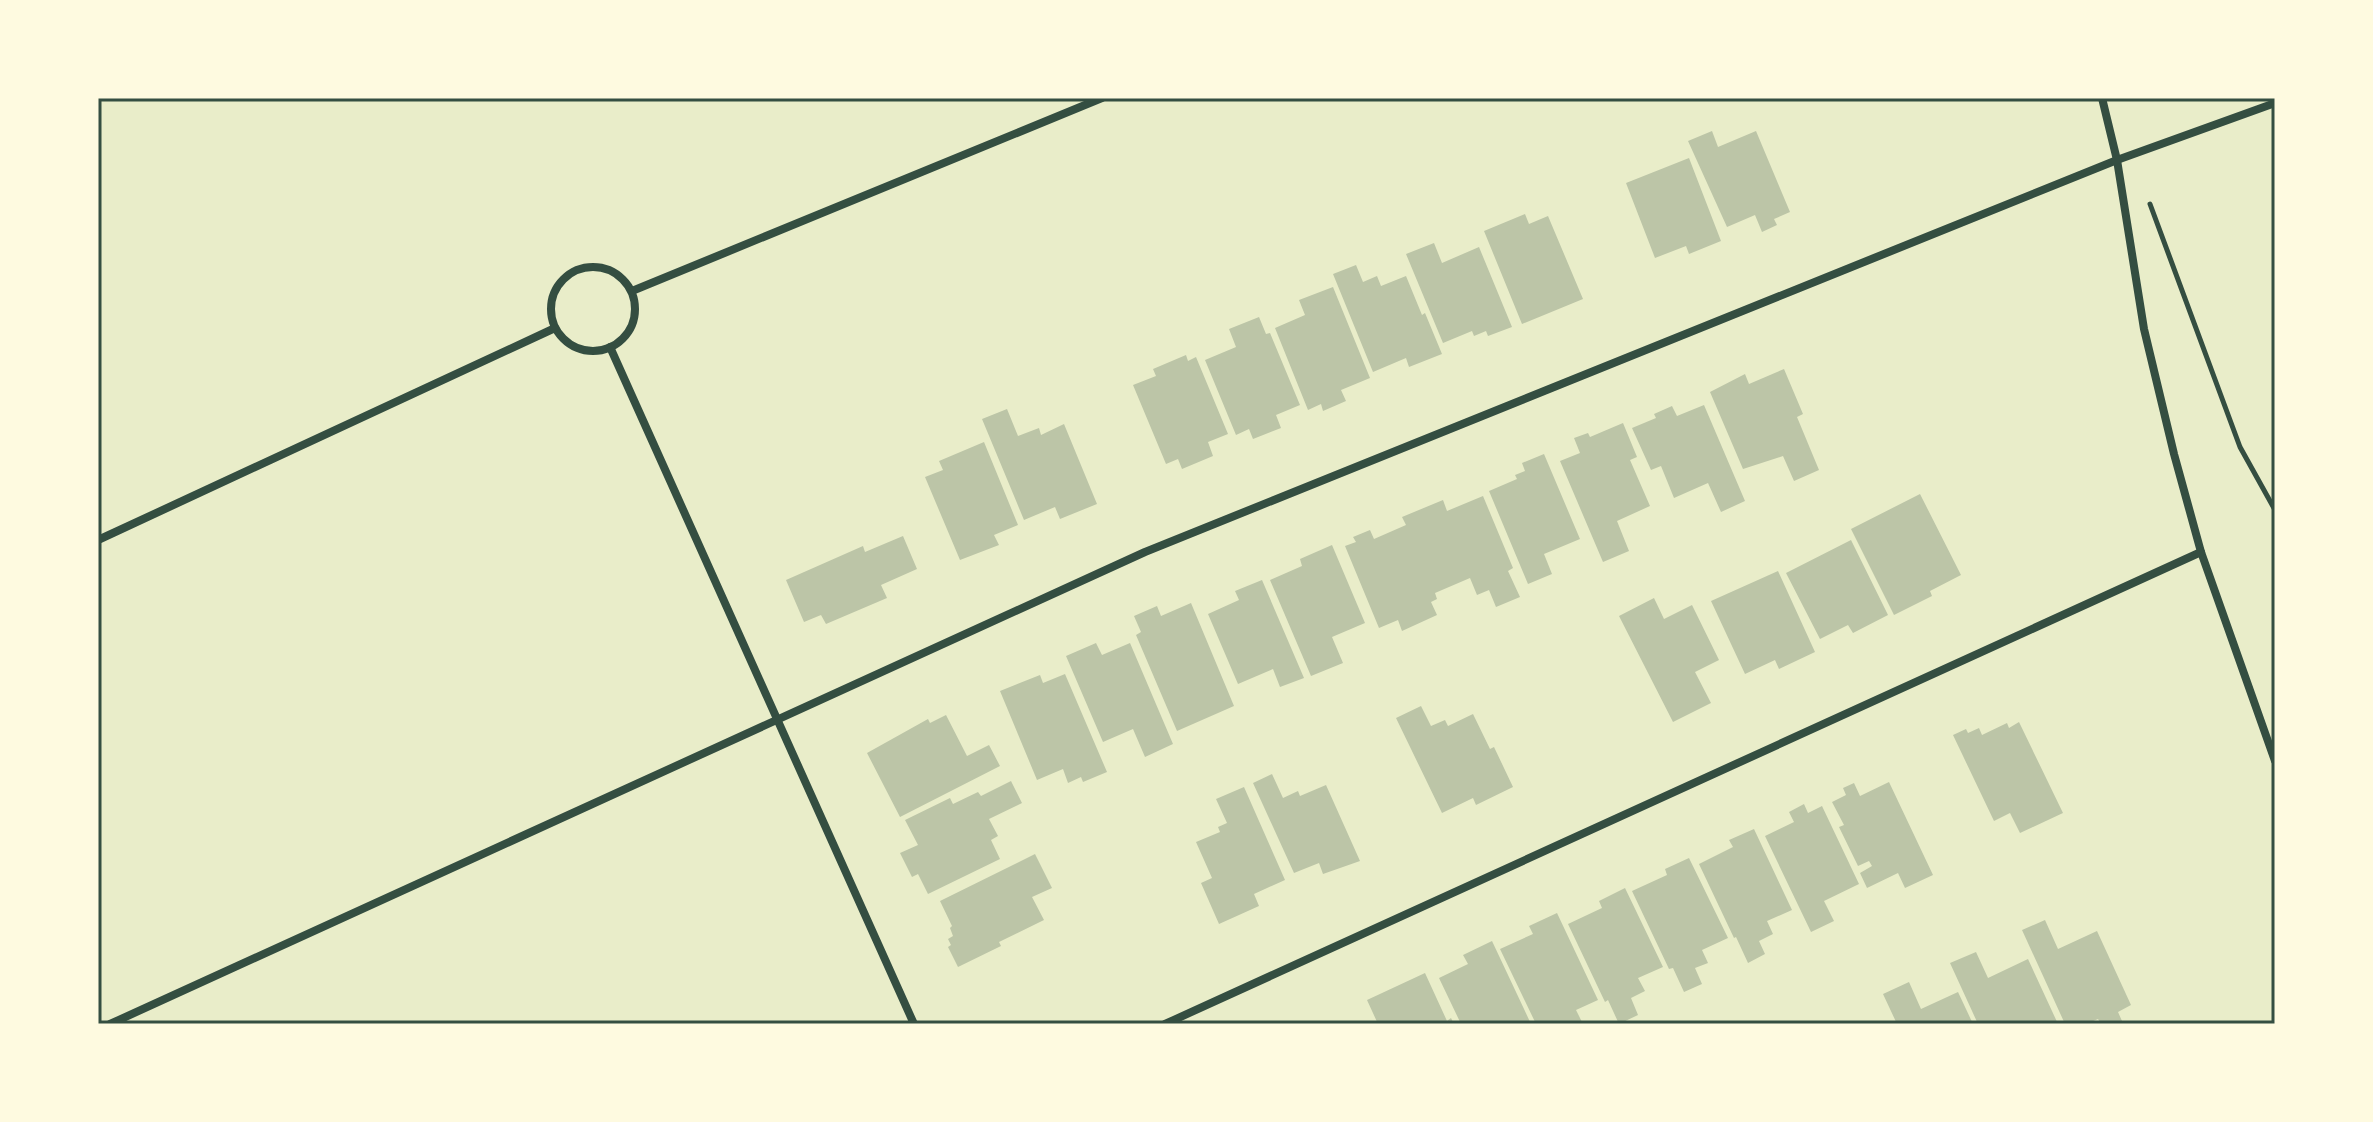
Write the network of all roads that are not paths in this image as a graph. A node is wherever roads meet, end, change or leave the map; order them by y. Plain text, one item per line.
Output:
1 (1102, 98) edge
2 (2102, 98) edge
3 (2275, 103) edge
4 (2117, 160) junction
5 (632, 291) junction
6 (555, 328) junction
7 (610, 347) junction
8 (98, 540) edge
9 (2201, 552) junction
10 (776, 718) junction
11 (2275, 761) edge
12 (110, 1024) edge
13 (914, 1024) edge
14 (1165, 1024) edge

1 - 5 street
2 - 4 street
3 - 4 street
4 - 9 street
4 - 10 street
5 - 6 street
5 - 7 street
6 - 7 street
6 - 8 street
7 - 10 street
9 - 11 street
9 - 14 street
10 - 12 street
10 - 13 street

